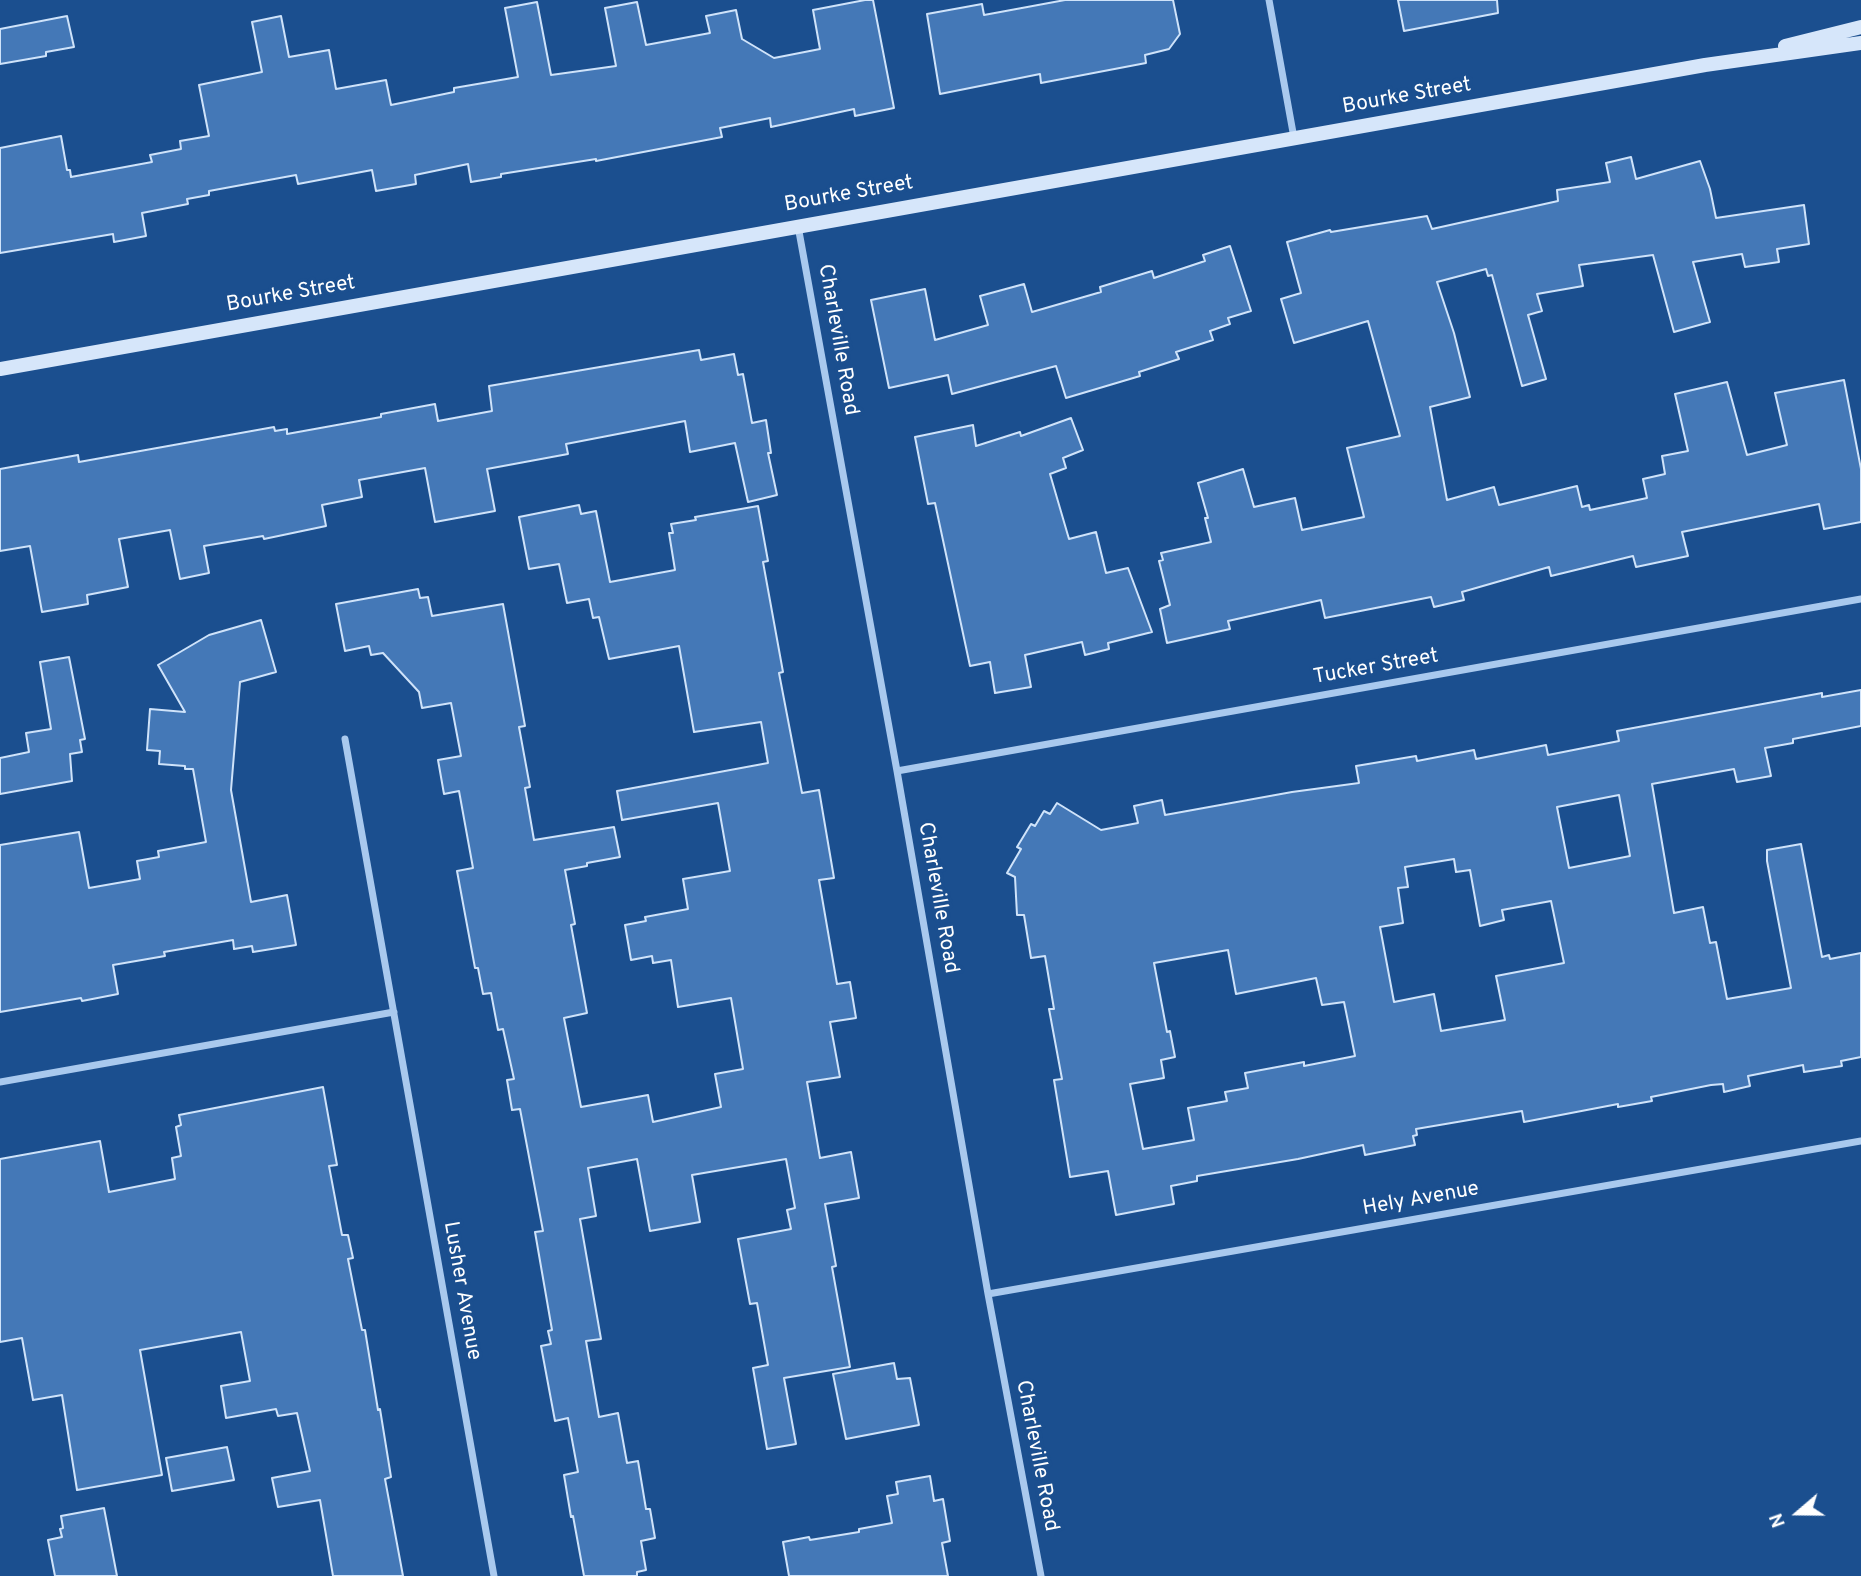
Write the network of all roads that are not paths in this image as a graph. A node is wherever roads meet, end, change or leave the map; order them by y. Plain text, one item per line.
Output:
1 (1269, 0) edge
2 (1861, 27) edge
3 (1861, 43) edge
4 (1705, 65) junction
5 (1294, 138) junction
6 (798, 226) junction
7 (0, 369) edge
8 (1861, 599) edge
9 (345, 739) dead end
10 (897, 771) junction
11 (394, 1012) junction
12 (0, 1082) edge
13 (1861, 1141) edge
14 (988, 1294) junction
15 (494, 1576) edge
16 (1041, 1576) edge

1 - 5 street
2 - 4 main road, Bourke Street
3 - 4 main road, Bourke Street
4 - 5 main road, Bourke Street
5 - 6 main road, Bourke Street
6 - 7 main road, Bourke Street
6 - 10 street, Charleville Road
8 - 10 street, Tucker Street
9 - 11 street, Lusher Avenue
10 - 14 street, Charleville Road
11 - 12 street
11 - 15 street, Lusher Avenue
13 - 14 street, Hely Avenue
14 - 16 street, Charleville Road

